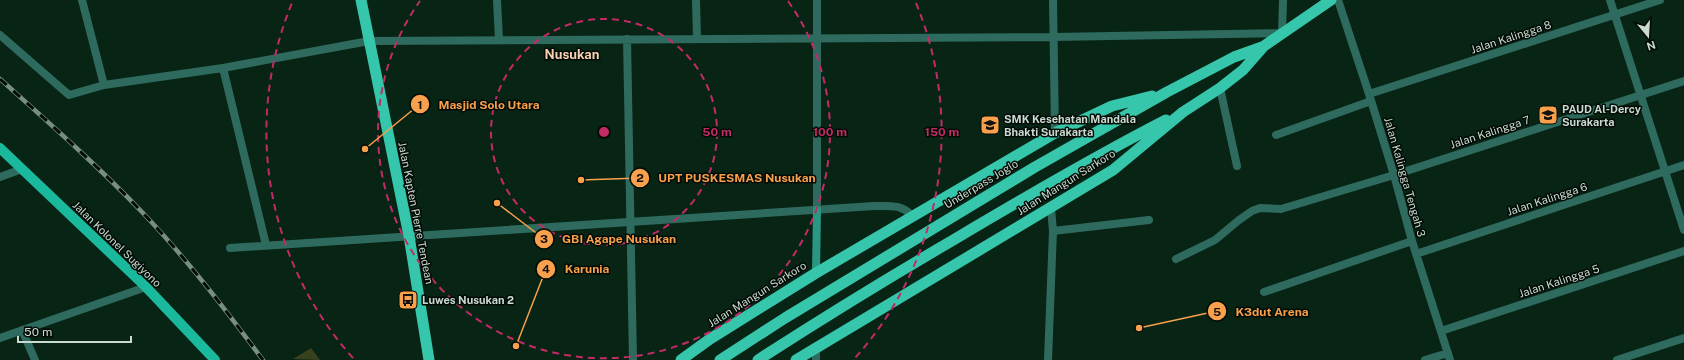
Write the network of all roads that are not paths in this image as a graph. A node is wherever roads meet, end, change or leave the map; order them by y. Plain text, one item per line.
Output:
1 (82, 0) edge
2 (361, 0) edge
3 (497, 0) edge
4 (696, 0) edge
5 (817, 0) edge
6 (1053, 0) edge
7 (1282, 0) edge
8 (1331, 0) edge
9 (1338, 0) edge
10 (1610, 0) edge
11 (1660, 0) edge
12 (1616, 14) junction
13 (1282, 33) junction
14 (0, 35) edge
15 (1053, 37) junction
16 (817, 38) junction
17 (627, 39) junction
18 (697, 39) junction
19 (499, 40) junction
20 (369, 41) junction
21 (1264, 46) junction
22 (223, 68) junction
23 (1684, 81) edge
24 (104, 85) junction
25 (1220, 88) junction
26 (1167, 92) junction
27 (1640, 95) junction
28 (1370, 98) junction
29 (1183, 112) junction
30 (1056, 133) junction
31 (1276, 135) dead end
32 (0, 148) edge
33 (1684, 165) edge
34 (1237, 166) dead end
35 (22, 169) junction
36 (1665, 172) junction
37 (1394, 175) junction
38 (0, 176) edge
39 (1051, 208) junction
40 (817, 210) junction
41 (912, 216) junction
42 (1149, 220) dead end
43 (630, 222) junction
44 (1684, 230) edge
45 (1053, 231) junction
46 (409, 236) junction
47 (1412, 241) junction
48 (266, 245) junction
49 (230, 248) dead end
50 (1684, 251) edge
51 (1416, 254) junction
52 (1176, 259) dead end
53 (816, 273) junction
54 (146, 287) junction
55 (1264, 292) dead end
56 (22, 330) junction
57 (1441, 331) junction
58 (0, 338) edge
59 (1684, 338) edge
60 (816, 347) junction
61 (1449, 357) edge
62 (35, 360) edge
63 (216, 360) edge
64 (429, 360) edge
65 (633, 360) edge
66 (681, 360) edge
67 (720, 360) edge
68 (758, 360) edge
69 (796, 360) edge
70 (816, 360) edge
71 (1048, 360) edge
72 (1425, 360) edge
73 (1617, 360) edge

1 - 24 street
2 - 20 highway, Jalan Kapten Pierre Tendean
3 - 19 street
4 - 18 street
5 - 16 street
6 - 15 street
7 - 13 street
8 - 13 highway, Jalan Mangun Sarkoro
9 - 28 street, Jalan Kalingga Tengah 3
10 - 12 street
11 - 12 street, Jalan Kalingga 8
12 - 27 street
12 - 28 street, Jalan Kalingga 8
13 - 15 street
13 - 21 highway, Jalan Mangun Sarkoro
14 - 24 street
15 - 16 street
15 - 30 street
16 - 18 street
16 - 40 street
17 - 18 street
17 - 19 street
17 - 43 street
19 - 20 street
20 - 22 street
20 - 46 highway, Jalan Kapten Pierre Tendean
21 - 25 highway, Jalan Mangun Sarkoro
21 - 26 highway, Underpass Joglo
22 - 24 street
22 - 48 street
23 - 27 street, Jalan Kalingga 7
25 - 29 highway, Jalan Mangun Sarkoro
25 - 34 street
26 - 30 highway, Jalan Mangun Sarkoro
26 - 67 highway, Underpass Joglo
27 - 36 street
27 - 37 street, Jalan Kalingga 7
28 - 31 street, Jalan Kalingga 8
28 - 37 street, Jalan Kalingga Tengah 3
29 - 39 highway, Jalan Mangun Sarkoro
29 - 68 highway
30 - 41 highway, Jalan Mangun Sarkoro
32 - 35 main road, Jalan Kolonel Sugiyono
33 - 36 street, Jalan Kalingga 6
35 - 38 street
35 - 54 main road, Jalan Kolonel Sugiyono
36 - 44 street
36 - 51 street, Jalan Kalingga 6
37 - 47 street, Jalan Kalingga Tengah 3
37 - 52 street, Jalan Kalingga 7
39 - 45 street
39 - 60 highway, Jalan Mangun Sarkoro
40 - 41 street
40 - 43 street
40 - 53 main road
41 - 53 highway, Jalan Mangun Sarkoro
42 - 45 street
43 - 46 street
43 - 65 street
45 - 71 street
46 - 48 street
46 - 64 highway, Jalan Kapten Pierre Tendean
47 - 51 street, Jalan Kalingga Tengah 3
47 - 55 street
48 - 49 street
50 - 57 street, Jalan Kalingga 5
51 - 57 street, Jalan Kalingga Tengah 3
53 - 66 highway, Jalan Mangun Sarkoro
54 - 56 street
54 - 63 main road, Jalan Kolonel Sugiyono
56 - 58 street
56 - 62 street
57 - 61 street, Jalan Kalingga Tengah 3
59 - 73 street
60 - 69 highway, Jalan Mangun Sarkoro
60 - 70 street
61 - 72 street

